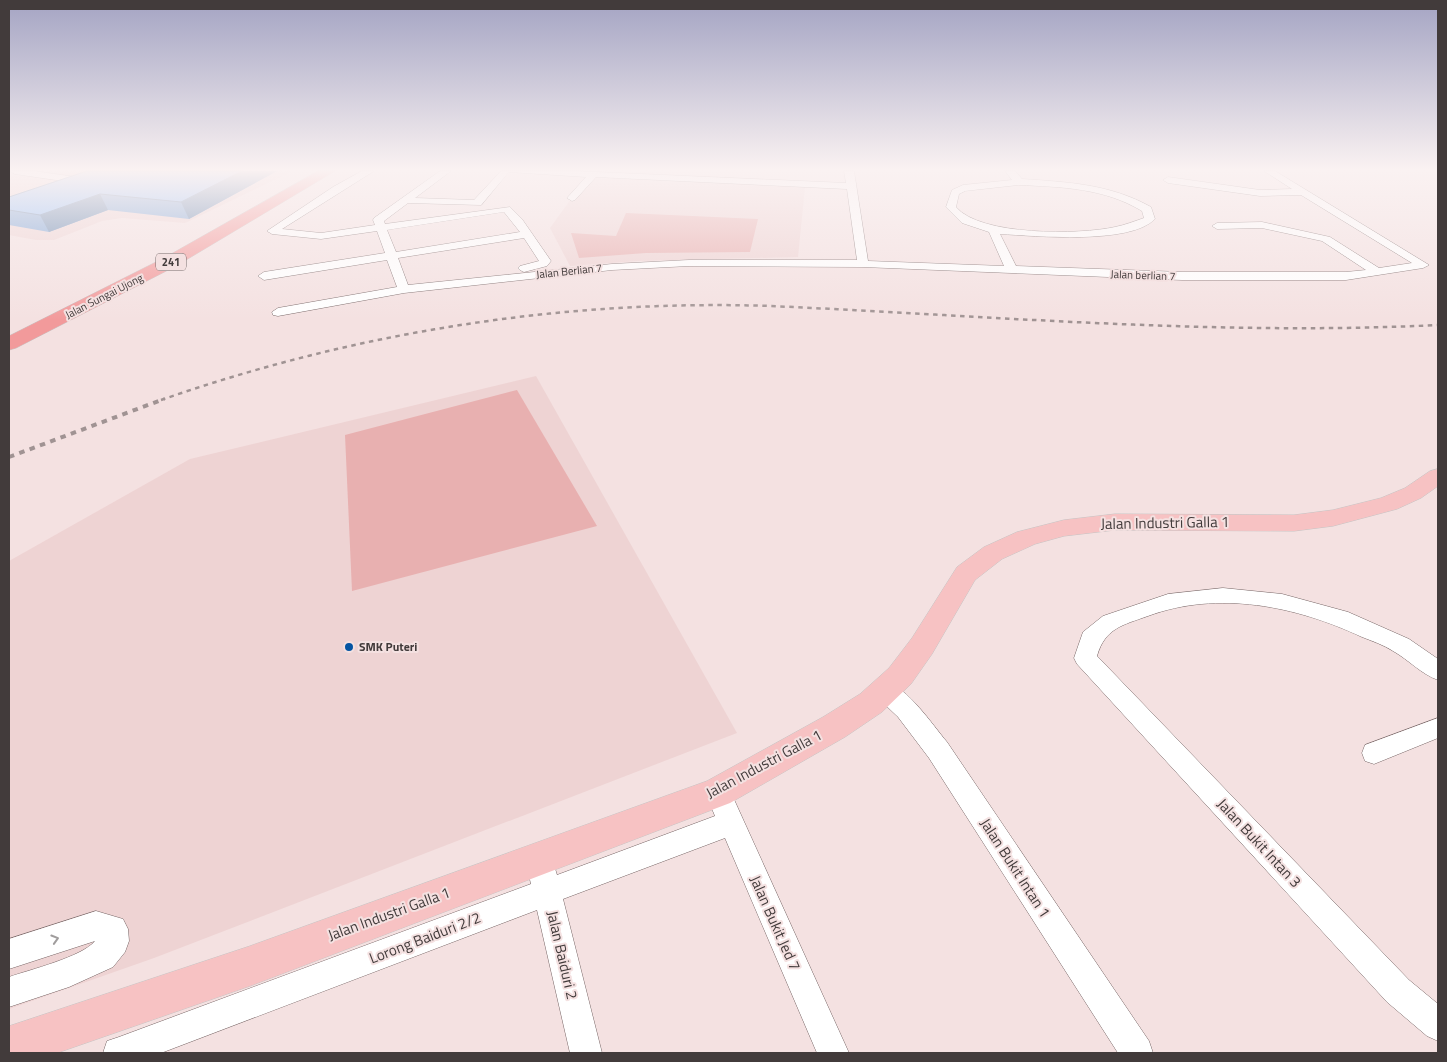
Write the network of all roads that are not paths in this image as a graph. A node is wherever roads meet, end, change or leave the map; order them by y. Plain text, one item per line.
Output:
1 (228, 221) edge
2 (239, 221) edge
3 (289, 221) edge
4 (378, 221) edge
5 (429, 221) edge
6 (517, 221) edge
7 (856, 221) edge
8 (966, 221) edge
9 (1147, 221) edge
10 (1351, 221) edge
11 (1217, 226) dead end
12 (380, 228) junction
13 (993, 230) junction
14 (527, 234) junction
15 (391, 256) junction
16 (863, 264) junction
17 (1424, 265) joint
18 (1012, 270) junction
19 (1378, 272) junction
20 (264, 276) dead end
21 (456, 283) junction
22 (404, 290) junction
23 (278, 312) dead end
24 (9, 335) edge
25 (9, 344) edge
26 (1438, 476) edge
27 (1085, 658) joint
28 (1438, 671) edge
29 (885, 690) junction
30 (1438, 728) edge
31 (1374, 752) dead end
32 (718, 792) junction
33 (731, 823) junction
34 (539, 858) junction
35 (548, 892) junction
36 (9, 954) edge
37 (9, 992) edge
38 (1438, 1025) edge
39 (9, 1048) edge
40 (119, 1053) edge
41 (586, 1053) edge
42 (833, 1053) edge
43 (1137, 1053) edge

1 - 24 highway, Jalan Sungai Ujong / 241
2 - 25 highway, Jalan Sungai Ujong / 241
3 - 12 street
4 - 12 street
5 - 12 street
6 - 14 street
7 - 16 street
8 - 13 street
9 - 13 street
10 - 17 street
11 - 19 street
12 - 15 street
13 - 18 street
14 - 15 street
14 - 21 street
15 - 20 street
15 - 22 street
16 - 18 street, Jalan berlian 7
16 - 21 street, Jalan Berlian 7
17 - 19 street, Jalan berlian 7
18 - 19 street, Jalan berlian 7
21 - 22 street, Jalan Berlian 7
22 - 23 street, Jalan Berlian 7
26 - 29 main road, Jalan Industri Galla 1
27 - 28 street
27 - 38 street, Jalan Bukit Intan 3
29 - 32 main road, Jalan Industri Galla 1
29 - 43 street, Jalan Bukit Intan 1
30 - 31 street
32 - 33 street, Jalan Bukit Jed 7
32 - 34 main road, Jalan Industri Galla 1
33 - 35 street, Lorong Baiduri 2/2
33 - 42 street, Jalan Bukit Jed 7
34 - 35 street, Jalan Baiduri 2
34 - 39 main road, Jalan Industri Galla 1
35 - 40 street, Lorong Baiduri 2/2
35 - 41 street, Jalan Baiduri 2
36 -> 37 street

